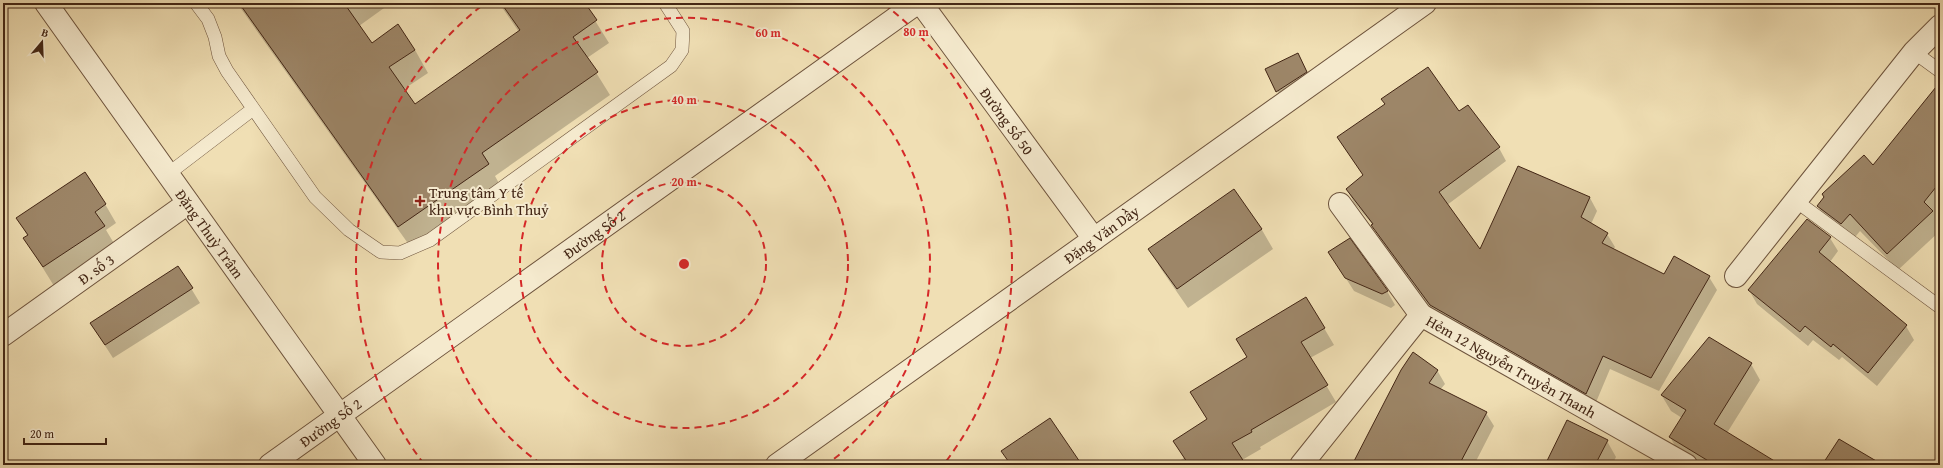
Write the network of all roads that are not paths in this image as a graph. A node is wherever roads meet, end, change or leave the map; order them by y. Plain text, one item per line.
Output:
1 (46, 3) edge
2 (196, 3) edge
3 (665, 3) edge
4 (918, 3) edge
5 (921, 3) edge
6 (1425, 3) edge
7 (1940, 26) edge
8 (1914, 52) junction
9 (1940, 71) edge
10 (253, 109) junction
11 (168, 174) junction
12 (1796, 201) junction
13 (188, 203) junction
14 (1340, 204) dead end
15 (1094, 239) junction
16 (1736, 276) dead end
17 (1940, 307) edge
18 (1421, 315) junction
19 (3, 335) edge
20 (340, 417) junction
21 (270, 465) edge
22 (374, 465) edge
23 (777, 465) edge
24 (1301, 465) edge
25 (1686, 465) edge

1 - 11 street, Đặng Thuỳ Trâm
2 - 10 lane
3 - 10 lane
4 - 20 street, Đường Số 2
5 - 15 street, Đường Số 50
6 - 15 street, Đặng Văn Dầy
7 - 8 street
8 - 9 lane
8 - 12 street
10 - 11 lane
11 - 13 street, Đặng Thuỳ Trâm
12 - 16 street
12 - 17 lane
13 - 19 street, Đ. số 3
13 - 20 street, Đặng Thuỳ Trâm
14 - 18 street
15 - 23 street, Đặng Văn Dầy
18 - 24 street, Hẻm 12 Nguyễn Truyền Thanh
18 - 25 street, Hẻm 12 Nguyễn Truyền Thanh
20 - 21 street, Đường Số 2
20 - 22 street, Đặng Thuỳ Trâm

